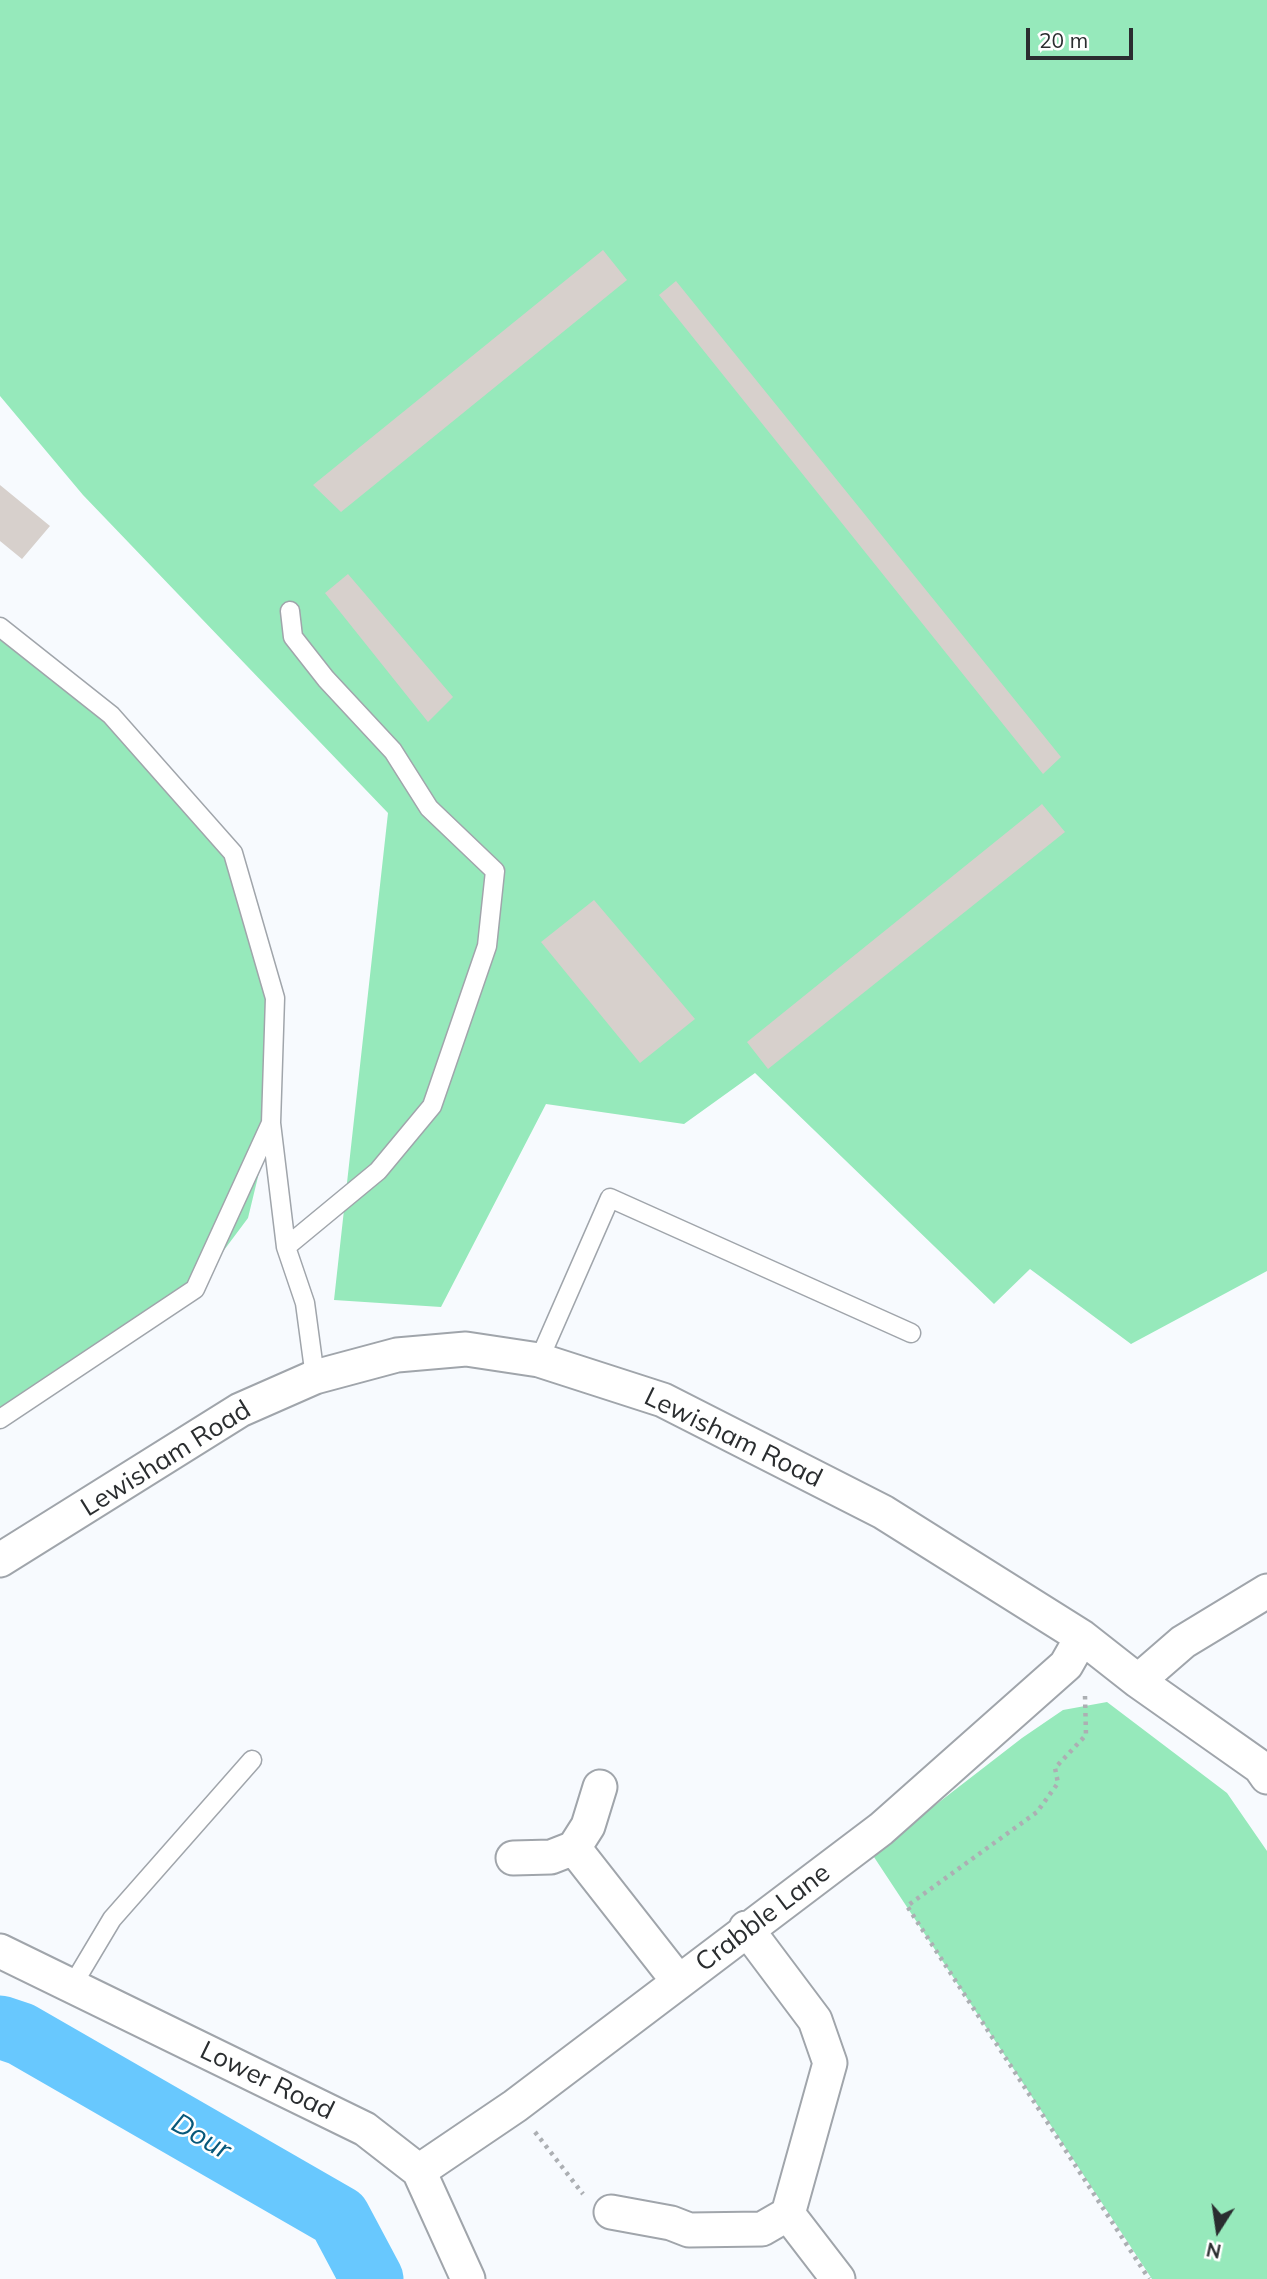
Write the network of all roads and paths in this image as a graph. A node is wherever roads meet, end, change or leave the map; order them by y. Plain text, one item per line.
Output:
1 (290, 611) dead end
2 (0, 627) edge
3 (271, 1123) junction
4 (285, 1247) junction
5 (911, 1333) dead end
6 (539, 1360) junction
7 (315, 1377) junction
8 (0, 1419) edge
9 (0, 1560) edge
10 (1267, 1591) edge
11 (1082, 1637) junction
12 (1138, 1681) junction
13 (1084, 1692) dead end
14 (252, 1760) dead end
15 (1267, 1777) edge
16 (600, 1787) dead end
17 (574, 1847) junction
18 (513, 1858) dead end
19 (746, 1928) junction
20 (0, 1951) edge
21 (679, 1982) junction
22 (72, 1986) junction
23 (515, 2106) junction
24 (419, 2171) junction
25 (611, 2213) joint
26 (788, 2214) junction
27 (468, 2279) edge
28 (838, 2279) edge
29 (1149, 2279) edge

1 - 4 lane
2 - 3 lane
3 - 4 lane
3 - 8 lane
4 - 7 lane
5 - 6 lane
6 - 7 street, Lewisham Road
6 - 11 street, Lewisham Road
7 - 9 street, Lewisham Road
10 - 12 street
11 - 12 street, Lewisham Road
11 - 19 street, Crabble Lane
12 - 15 street, Lewisham Road
13 - 29 path
14 - 22 lane
16 - 17 street
17 - 18 street
17 - 21 street
19 - 21 street, Crabble Lane
19 - 26 street
20 - 22 street, Lower Road
21 - 23 street, Crabble Lane
22 - 24 street, Lower Road
23 - 24 street, Crabble Lane
23 - 25 path
24 - 27 street, Lower Road
25 - 26 street
26 - 28 street

